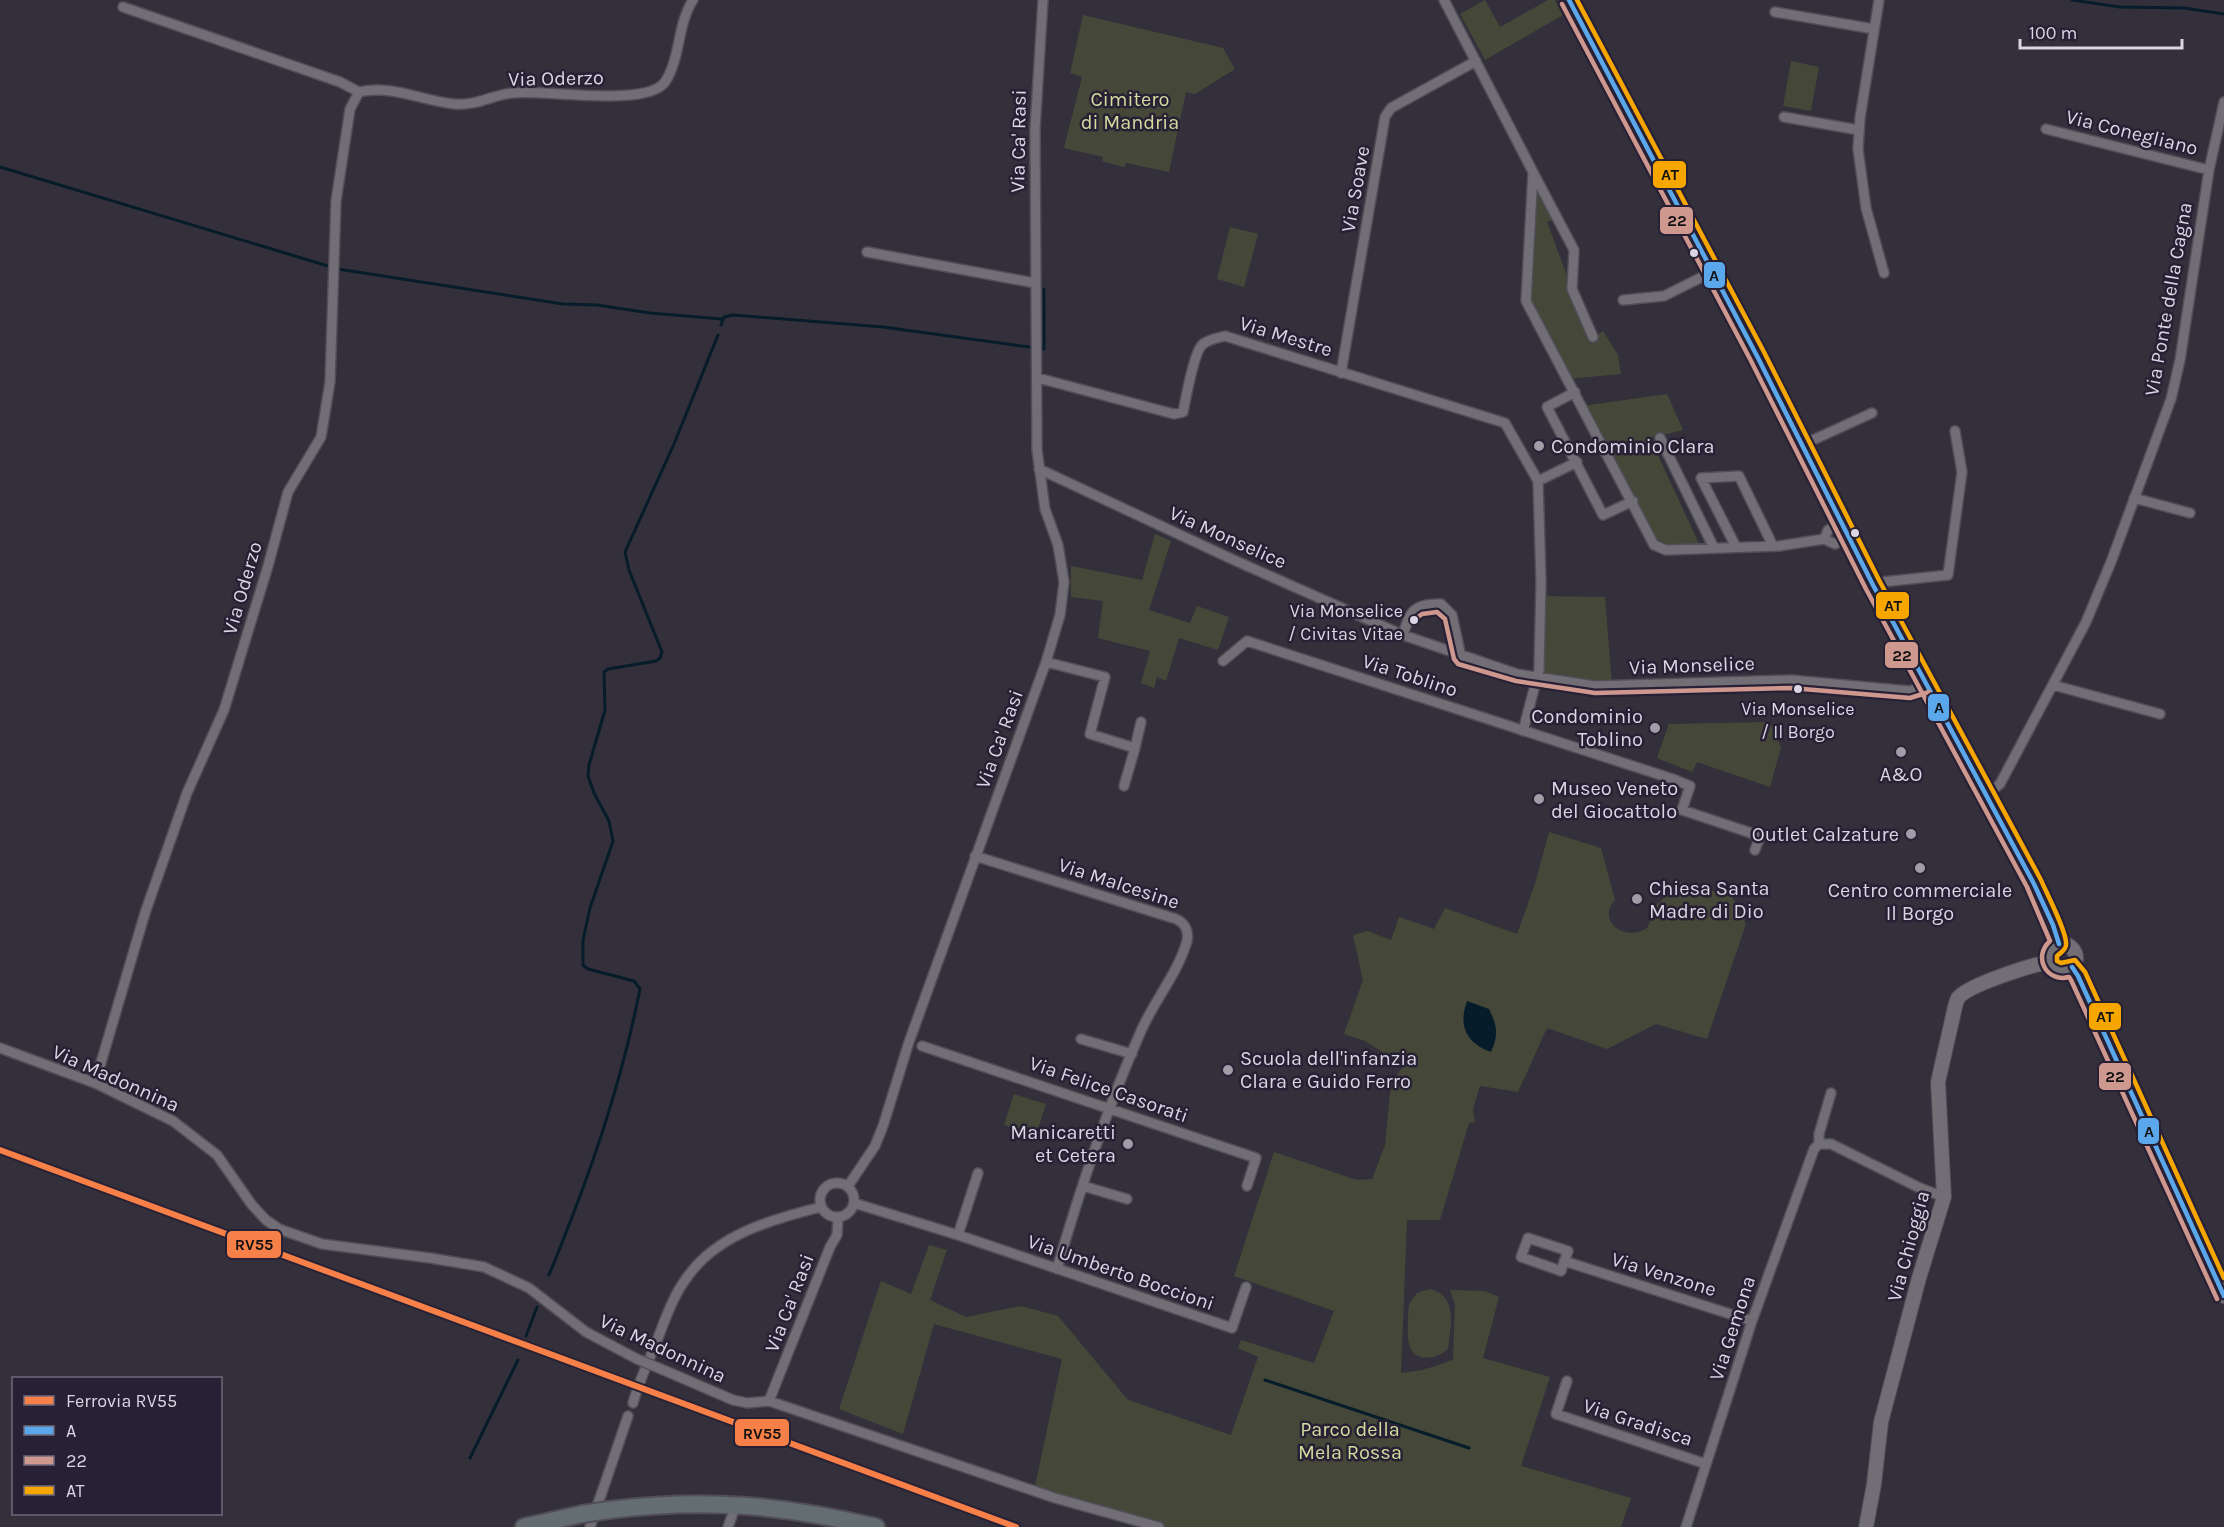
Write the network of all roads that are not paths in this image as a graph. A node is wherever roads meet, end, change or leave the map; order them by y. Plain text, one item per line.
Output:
1 (693, 0) edge
2 (1043, 0) edge
3 (1444, 0) edge
4 (1569, 0) edge
5 (1879, 0) edge
6 (123, 7) dead end
7 (1775, 12) dead end
8 (1874, 29) junction
9 (1476, 61) junction
10 (359, 92) junction
11 (2224, 102) edge
12 (1784, 117) dead end
13 (2046, 129) dead end
14 (1859, 130) junction
15 (2209, 170) junction
16 (1533, 172) junction
17 (867, 252) dead end
18 (1712, 272) junction
19 (1884, 273) dead end
20 (1035, 283) junction
21 (1623, 300) dead end
22 (1593, 337) dead end
23 (1341, 373) junction
24 (1038, 378) junction
25 (1575, 392) junction
26 (1872, 412) dead end
27 (1955, 431) dead end
28 (1660, 438) dead end
29 (1802, 445) junction
30 (1577, 462) junction
31 (1039, 469) junction
32 (1701, 477) junction
33 (1680, 480) junction
34 (1538, 481) junction
35 (2134, 498) junction
36 (1633, 501) junction
37 (2190, 513) dead end
38 (1842, 523) junction
39 (1850, 537) junction
40 (1824, 539) junction
41 (1773, 546) junction
42 (1736, 547) junction
43 (1714, 548) junction
44 (1873, 585) junction
45 (1403, 635) junction
46 (1461, 657) junction
47 (1222, 661) dead end
48 (1046, 662) junction
49 (1538, 678) junction
50 (1926, 685) junction
51 (2053, 685) junction
52 (2160, 714) dead end
53 (1141, 722) dead end
54 (1523, 731) junction
55 (1135, 748) junction
56 (1124, 786) dead end
57 (1986, 795) junction
58 (1755, 850) dead end
59 (975, 856) junction
60 (2059, 944) junction
61 (2049, 962) junction
62 (2072, 968) junction
63 (1082, 1039) dead end
64 (922, 1046) dead end
65 (0, 1048) edge
66 (1131, 1054) junction
67 (95, 1083) junction
68 (1831, 1093) dead end
69 (1110, 1108) junction
70 (1819, 1144) junction
71 (978, 1173) dead end
72 (848, 1186) junction
73 (1083, 1186) junction
74 (1247, 1186) dead end
75 (1944, 1197) junction
76 (1127, 1198) dead end
77 (854, 1203) junction
78 (821, 1207) junction
79 (838, 1218) junction
80 (958, 1235) junction
81 (1564, 1261) junction
82 (1057, 1269) junction
83 (1246, 1287) dead end
84 (2224, 1296) edge
85 (1752, 1321) junction
86 (1567, 1381) dead end
87 (769, 1401) junction
88 (633, 1403) dead end
89 (628, 1416) dead end
90 (1706, 1464) junction
91 (733, 1514) dead end
92 (586, 1521) edge
93 (524, 1527) edge
94 (728, 1527) edge
95 (876, 1527) edge
96 (1159, 1527) edge
97 (1686, 1527) edge
98 (1866, 1527) edge

1 - 10 street, Via Oderzo
2 - 20 street, Via Ca' Rasi
3 - 9 street
4 - 18 street
5 - 8 street
6 - 10 street, Via Oderzo
7 - 8 street
8 - 14 street
9 - 16 street
9 - 23 street, Via Soave
10 - 67 street, Via Oderzo
11 - 15 street, Via Ponte della Cagna
12 - 14 street
13 - 15 street, Via Conegliano
14 - 19 street
15 - 35 street, Via Ponte della Cagna
16 - 22 street
16 - 25 street
17 - 20 street
18 - 21 street
18 - 29 street
20 - 24 street, Via Ca' Rasi
23 - 24 street, Via Mestre
23 - 34 street, Via Mestre
24 - 31 street, Via Ca' Rasi
25 - 30 street
25 - 36 street
26 - 29 street
27 - 44 street
28 - 33 street
29 - 38 street
30 - 34 street
30 - 36 street
31 - 45 street, Via Monselice
31 - 48 street, Via Ca' Rasi
32 - 33 street
32 - 41 street
32 - 42 street
33 - 43 street
34 - 49 street, Via Mestre
35 - 37 street
35 - 51 street, Via Ponte della Cagna
36 - 43 street
38 - 39 street
38 - 40 street
39 - 40 street
39 - 44 street
40 - 41 street
41 - 42 street
42 - 43 street
44 - 50 street
45 - 46 street, Via Monselice
45 - 46 street
46 - 49 street, Via Monselice
47 - 54 street, Via Toblino
48 - 55 street
48 - 59 street, Via Ca' Rasi
49 - 50 street, Via Monselice
49 - 54 street
50 - 57 street
51 - 52 street
51 - 57 street, Via Ponte della Cagna
53 - 55 street
54 - 58 street, Via Toblino
55 - 56 street
57 - 60 street
59 - 66 street, Via Malcesine
59 - 72 street, Via Ca' Rasi
60 - 61 street
60 - 62 street
61 - 62 street
61 - 75 street, Via Chioggia
62 - 84 street
63 - 66 street
64 - 69 street, Via Felice Casorati
65 - 67 street, Via Madonnina
66 - 69 street, Via Malcesine
67 - 87 street, Via Madonnina, bridge
68 - 70 street, Via Gemona
69 - 73 street, Via Malcesine
69 - 74 street, Via Felice Casorati
70 - 75 street
70 - 85 street, Via Gemona
71 - 80 street
72 - 77 street
72 - 78 street
73 - 76 street
73 - 82 street, Via Malcesine
75 - 98 street, Via Chioggia
77 - 79 street
77 - 80 street, Via Umberto Boccioni
78 - 79 street
78 - 88 street
79 - 87 street, Via Ca' Rasi
80 - 82 street, Via Umberto Boccioni
81 - 81 street, Via Venzone
81 - 85 street, Via Venzone
82 - 83 street, Via Umberto Boccioni
85 - 90 street, Via Gemona
86 - 90 street, Via Gradisca
87 - 96 street, Via Madonnina
89 - 92 street
90 - 97 street, Via Gemona
91 - 94 street
92 - 93 highway
92 - 95 highway, bridge

